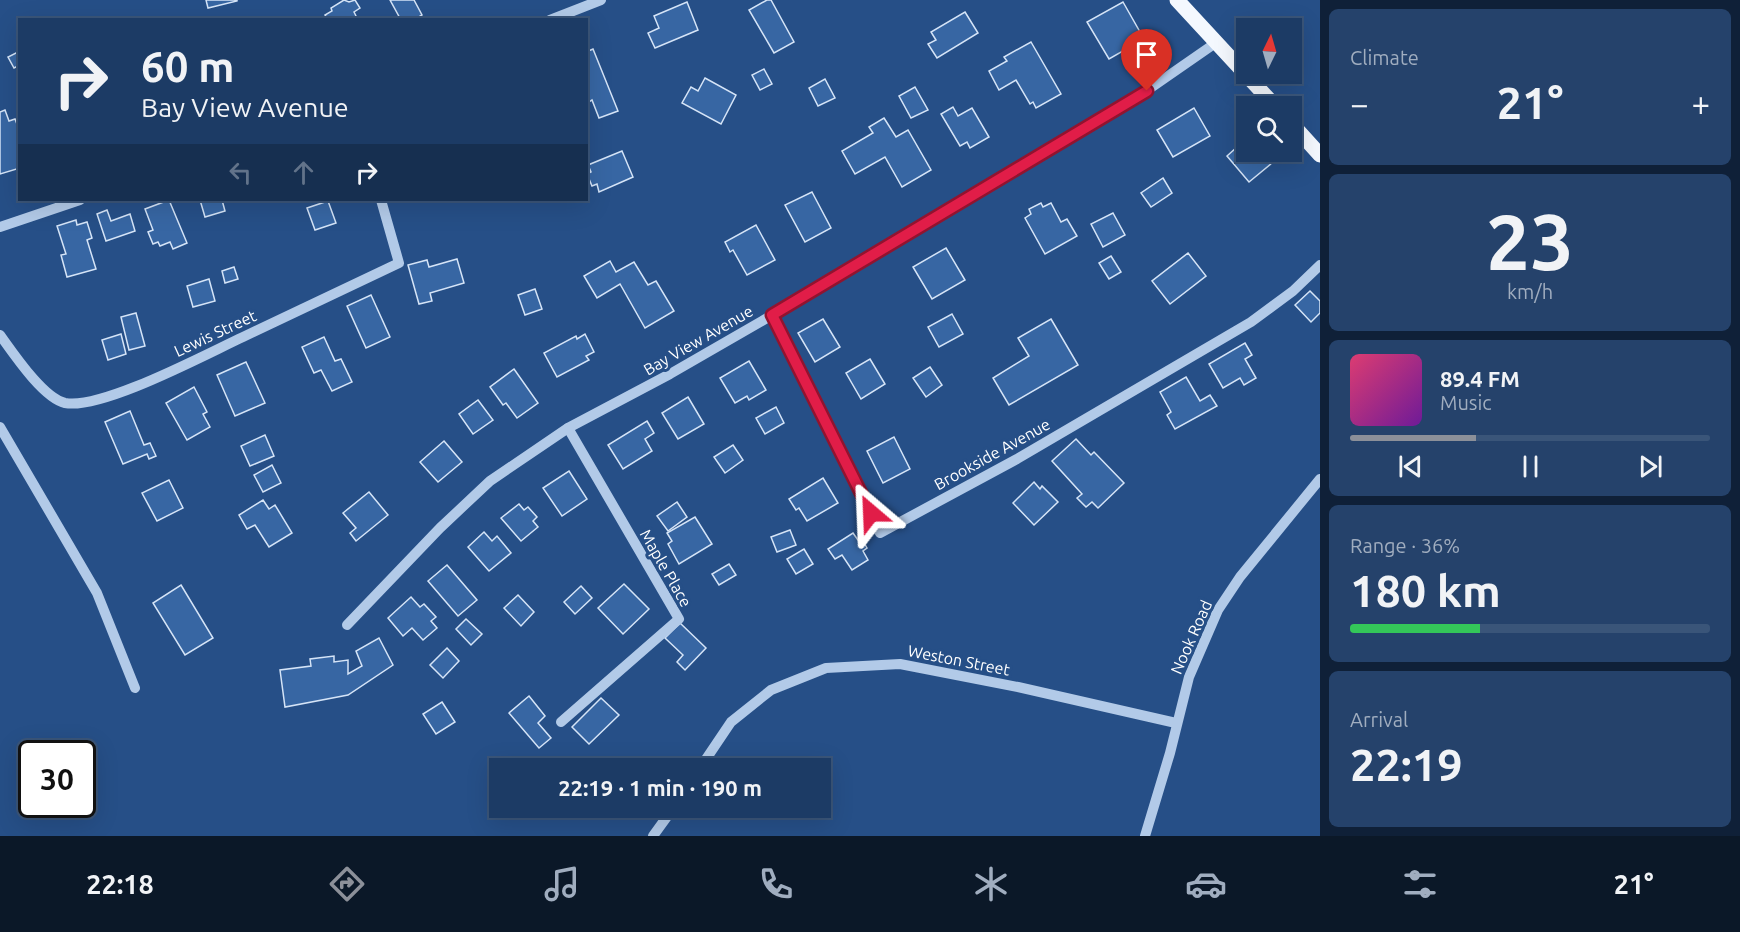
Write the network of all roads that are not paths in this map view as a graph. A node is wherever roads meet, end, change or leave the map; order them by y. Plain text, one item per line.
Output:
1 (601, 0) edge
2 (1177, 0) edge
3 (555, 18) edge
4 (1217, 42) junction
5 (1266, 96) edge
6 (1302, 135) edge
7 (1320, 155) edge
8 (77, 201) edge
9 (381, 201) edge
10 (0, 227) edge
11 (1320, 265) edge
12 (772, 315) junction
13 (0, 335) edge
14 (0, 427) edge
15 (568, 428) junction
16 (1320, 479) edge
17 (347, 625) dead end
18 (135, 688) dead end
19 (561, 722) dead end
20 (1176, 723) junction
21 (707, 758) edge
22 (666, 818) edge
23 (653, 836) edge
24 (1144, 836) edge

1 - 3 street
2 - 4 main road
4 - 5 main road
4 - 12 street, Bay View Avenue
6 - 7 main road
8 - 10 street
9 - 13 street, Lewis Street
11 - 12 street, Brookside Avenue
12 - 15 street, Bay View Avenue
14 - 18 street
15 - 17 street, Bay View Avenue
15 - 19 street, Maple Place
16 - 20 street, Nook Road
20 - 21 street, Weston Street
20 - 24 street, Nook Road
22 - 23 street

